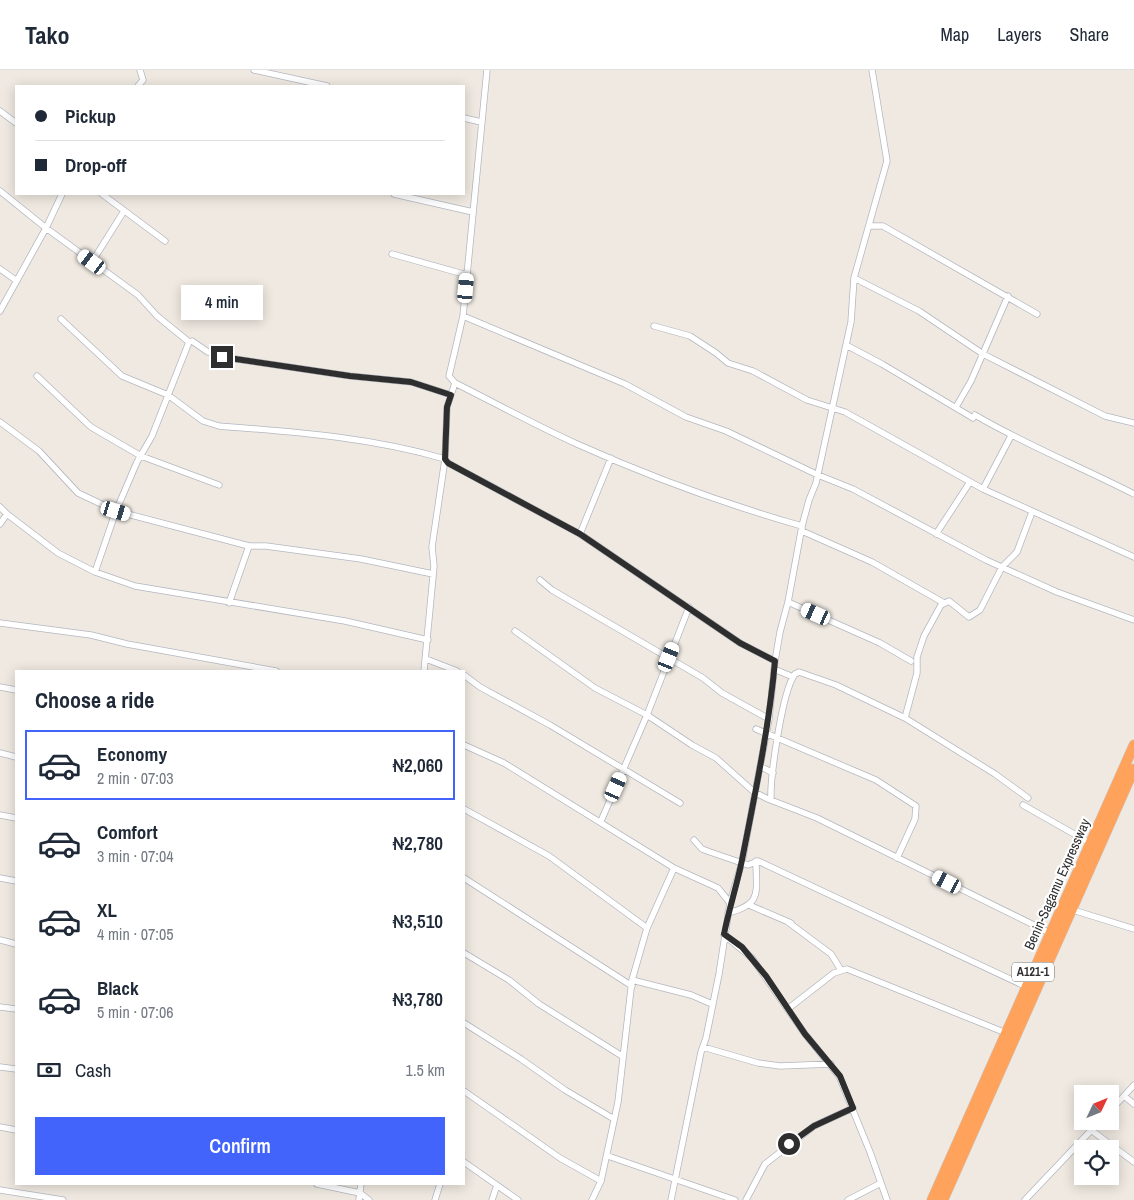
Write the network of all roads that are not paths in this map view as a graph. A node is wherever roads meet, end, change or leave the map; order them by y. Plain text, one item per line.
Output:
1 (140, 70) edge
2 (254, 70) edge
3 (487, 70) edge
4 (872, 70) edge
5 (139, 85) edge
6 (322, 85) edge
7 (0, 111) edge
8 (465, 118) edge
9 (481, 122) junction
10 (15, 123) edge
11 (0, 191) edge
12 (62, 195) edge
13 (103, 195) edge
14 (398, 195) edge
15 (124, 211) junction
16 (473, 212) junction
17 (870, 226) junction
18 (46, 228) junction
19 (165, 241) dead end
20 (392, 254) dead end
21 (92, 262) junction
22 (0, 269) edge
23 (467, 275) junction
24 (854, 278) junction
25 (17, 281) junction
26 (1008, 296) junction
27 (0, 311) edge
28 (1038, 314) dead end
29 (463, 316) junction
30 (61, 319) dead end
31 (654, 326) dead end
32 (189, 342) junction
33 (846, 345) junction
34 (983, 354) junction
35 (37, 376) dead end
36 (454, 382) junction
37 (168, 395) junction
38 (451, 395) junction
39 (832, 406) junction
40 (956, 407) junction
41 (0, 422) edge
42 (1134, 423) edge
43 (1011, 436) junction
44 (141, 456) junction
45 (611, 458) junction
46 (445, 459) junction
47 (818, 475) junction
48 (970, 482) junction
49 (219, 485) dead end
50 (983, 489) junction
51 (1134, 494) edge
52 (0, 507) edge
53 (116, 511) junction
54 (1032, 512) junction
55 (8, 514) junction
56 (0, 524) edge
57 (802, 526) junction
58 (580, 534) junction
59 (936, 534) junction
60 (249, 546) junction
61 (1134, 557) edge
62 (1002, 567) junction
63 (95, 572) junction
64 (433, 574) junction
65 (540, 580) dead end
66 (229, 602) junction
67 (788, 602) junction
68 (944, 603) junction
69 (689, 607) junction
70 (1134, 620) edge
71 (0, 623) edge
72 (515, 631) dead end
73 (428, 640) junction
74 (669, 657) junction
75 (426, 660) junction
76 (775, 661) junction
77 (911, 662) dead end
78 (774, 669) junction
79 (270, 670) edge
80 (424, 670) edge
81 (454, 670) edge
82 (465, 676) edge
83 (793, 677) junction
84 (0, 688) edge
85 (15, 690) edge
86 (647, 715) junction
87 (905, 718) junction
88 (769, 719) junction
89 (756, 729) junction
90 (766, 734) junction
91 (779, 738) junction
92 (465, 745) edge
93 (1134, 745) edge
94 (0, 753) edge
95 (15, 757) edge
96 (760, 766) junction
97 (854, 768) dead end
98 (623, 770) junction
99 (1133, 772) edge
100 (773, 773) junction
101 (754, 792) junction
102 (1028, 798) dead end
103 (770, 800) junction
104 (680, 803) dead end
105 (1023, 805) dead end
106 (465, 810) edge
107 (0, 815) edge
108 (15, 818) edge
109 (601, 821) junction
110 (694, 840) dead end
111 (1090, 843) junction
112 (897, 858) junction
113 (756, 861) junction
114 (742, 862) junction
115 (748, 865) junction
116 (674, 868) junction
117 (756, 869) junction
118 (0, 878) edge
119 (465, 879) edge
120 (15, 881) edge
121 (730, 903) junction
122 (749, 905) junction
123 (1073, 910) junction
124 (728, 913) junction
125 (788, 922) junction
126 (800, 927) dead end
127 (647, 928) junction
128 (1134, 929) edge
129 (1050, 933) junction
130 (724, 934) junction
131 (0, 940) edge
132 (15, 944) edge
133 (465, 954) edge
134 (841, 970) junction
135 (632, 983) junction
136 (1027, 987) junction
137 (712, 1004) junction
138 (0, 1007) edge
139 (789, 1008) junction
140 (15, 1009) edge
141 (465, 1024) edge
142 (1006, 1034) junction
143 (703, 1047) junction
144 (622, 1056) junction
145 (831, 1064) junction
146 (0, 1067) edge
147 (15, 1069) edge
148 (1134, 1085) edge
149 (465, 1091) edge
150 (1124, 1096) junction
151 (1119, 1101) edge
152 (1134, 1104) edge
153 (853, 1108) junction
154 (614, 1119) junction
155 (0, 1127) edge
156 (15, 1130) edge
157 (1091, 1130) joint
158 (608, 1156) junction
159 (1134, 1162) edge
160 (465, 1163) edge
161 (675, 1178) junction
162 (601, 1181) junction
163 (881, 1183) junction
164 (320, 1185) edge
165 (440, 1185) edge
166 (497, 1185) junction
167 (0, 1190) edge
168 (359, 1197) edge
169 (63, 1200) edge
170 (369, 1200) edge
171 (435, 1200) edge
172 (492, 1200) edge
173 (518, 1200) edge
174 (592, 1200) edge
175 (671, 1200) edge
176 (735, 1200) edge
177 (746, 1200) edge
178 (848, 1200) edge
179 (887, 1200) edge
180 (932, 1200) edge
181 (943, 1200) edge
182 (1025, 1200) edge

1 - 5 street
2 - 6 street
3 - 9 street
4 - 17 street
7 - 10 street
8 - 9 street
9 - 16 street
11 - 18 street
12 - 18 street
13 - 15 street
14 - 16 street
15 - 19 street
15 - 21 street
16 - 23 street
17 - 24 street
17 - 26 street
18 - 21 street
18 - 25 street
20 - 23 street
21 - 32 street
22 - 25 street
23 - 29 street
24 - 33 street
24 - 34 street
25 - 27 street
26 - 28 street
26 - 34 street
29 - 36 street
29 - 47 street
30 - 37 street
31 - 39 street
32 - 37 street
32 - 38 street
33 - 39 street
33 - 40 street
34 - 40 street
34 - 42 street
35 - 44 street
36 - 38 street
36 - 45 street
37 - 44 street
37 - 46 street
38 - 46 street
39 - 47 street
39 - 48 street
40 - 43 street
41 - 53 street
43 - 50 street
43 - 51 street
44 - 49 street
44 - 53 street
45 - 57 street
45 - 58 street
46 - 58 street
46 - 64 street
47 - 57 street
47 - 59 street
48 - 50 street
48 - 59 street
50 - 54 street
52 - 55 street
53 - 60 street
53 - 63 street
54 - 61 street
54 - 62 street
55 - 56 street
55 - 63 street
57 - 67 street
57 - 68 street
58 - 69 street
59 - 62 street
60 - 64 street
60 - 66 street
62 - 68 street
62 - 70 street
63 - 66 street
64 - 73 street
65 - 74 street
66 - 73 street
67 - 76 street
67 - 77 street
68 - 87 street
69 - 74 street
69 - 76 street
71 - 79 street
72 - 86 street
73 - 75 street
74 - 86 street
74 - 88 street
75 - 80 street
75 - 81 street
76 - 78 street
78 - 83 street
78 - 88 street
82 - 98 street
83 - 87 street
83 - 91 street
84 - 85 street
86 - 98 street
86 - 101 street
87 - 102 street
88 - 90 street
89 - 91 street
89 - 97 street
89 - 112 street
90 - 91 street
90 - 96 street
91 - 100 street
92 - 109 street
93 - 111 highway, Benin-Sagamu Expressway / A121-1
94 - 95 street
96 - 100 street
96 - 101 street
98 - 104 street
98 - 109 street
99 - 123 highway, A121-1
100 - 103 street
101 - 103 street
101 - 114 street
103 - 112 street
105 - 111 street
106 - 127 street
107 - 108 street
109 - 116 street
110 - 114 street
111 - 129 highway, Benin-Sagamu Expressway / A121-1
112 - 129 street
113 - 115 street
113 - 117 street
113 - 136 street
114 - 115 street
114 - 121 street
115 - 117 street
116 - 121 street
116 - 127 street
117 - 122 street
118 - 120 street
119 - 135 street
121 - 124 street
122 - 124 street
122 - 125 street
123 - 128 street
123 - 181 highway, A121-1
124 - 130 street
125 - 126 street
125 - 134 street
127 - 135 street
129 - 136 highway, Benin-Sagamu Expressway / A121-1
130 - 137 street
130 - 139 street
131 - 132 street
133 - 144 street
134 - 139 street
134 - 142 street
135 - 137 street
135 - 144 street
136 - 142 highway, Benin-Sagamu Expressway / A121-1
137 - 143 street
138 - 140 street
139 - 145 street
141 - 154 street
142 - 180 highway, Benin-Sagamu Expressway / A121-1
143 - 145 street
143 - 161 street
144 - 154 street
145 - 153 street
146 - 147 street
148 - 150 street
149 - 162 street
150 - 151 street
150 - 152 street
153 - 163 street
153 - 177 street
154 - 158 street
155 - 156 street
157 - 159 street
157 - 182 street
158 - 161 street
158 - 162 street
160 - 166 street
161 - 175 street
161 - 176 street
162 - 174 street
163 - 178 street
163 - 179 street
164 - 168 street
165 - 171 street
166 - 172 street
166 - 173 street
167 - 169 street
168 - 170 street

